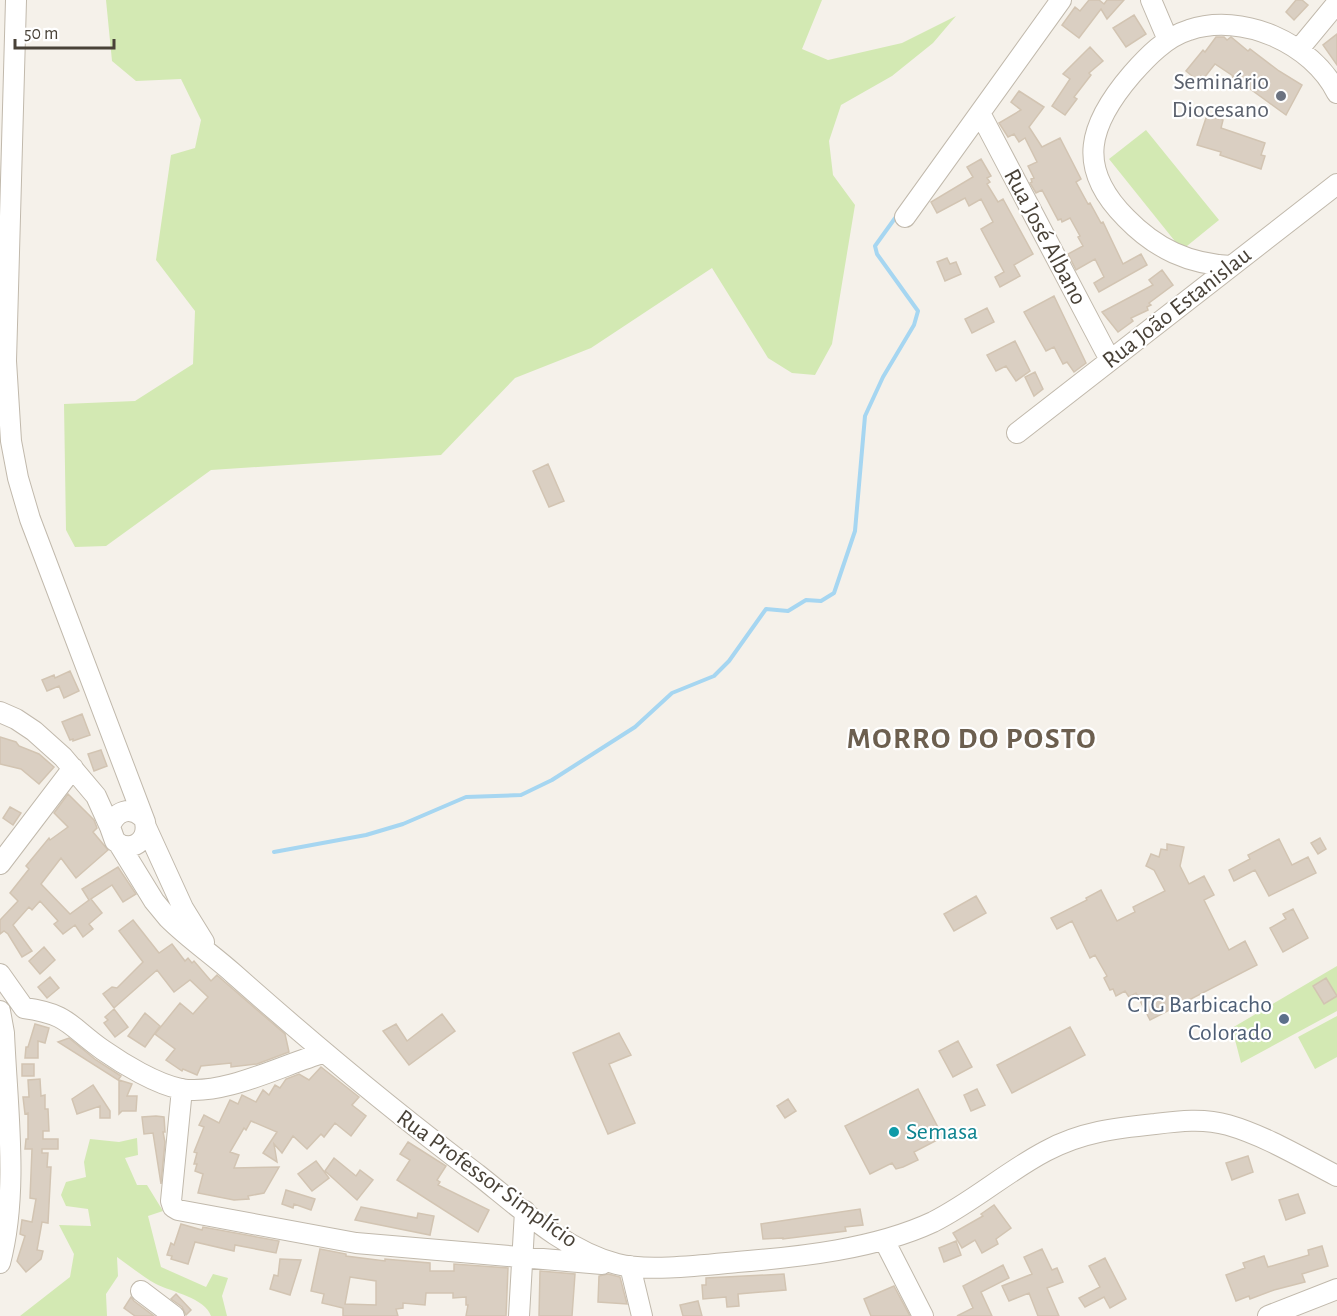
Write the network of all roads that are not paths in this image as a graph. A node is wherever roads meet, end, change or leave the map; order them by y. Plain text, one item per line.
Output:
1 (16, 0) edge
2 (1061, 0) edge
3 (1151, 0) edge
4 (1337, 3) edge
5 (1168, 40) junction
6 (1299, 49) junction
7 (1337, 93) edge
8 (980, 113) junction
9 (1337, 184) edge
10 (905, 218) dead end
11 (1231, 266) junction
12 (1110, 360) junction
13 (1017, 433) dead end
14 (86, 668) junction
15 (0, 712) edge
16 (73, 768) junction
17 (144, 822) junction
18 (117, 828) junction
19 (0, 864) edge
20 (221, 962) junction
21 (0, 974) edge
22 (24, 1008) junction
23 (0, 1011) edge
24 (4, 1033) junction
25 (323, 1053) junction
26 (182, 1089) junction
27 (1337, 1176) edge
28 (525, 1211) junction
29 (884, 1240) junction
30 (2, 1250) edge
31 (522, 1257) junction
32 (625, 1265) junction
33 (1337, 1289) edge
34 (141, 1291) dead end
35 (174, 1316) edge
36 (519, 1316) edge
37 (642, 1316) edge
38 (923, 1316) edge
39 (1268, 1316) edge

1 - 14 street
2 - 8 street
3 - 5 street
4 - 6 street
5 - 6 street
5 - 11 street
6 - 7 street
8 - 10 street
8 - 12 street, Rua José Albano
9 - 11 street, Rua João Estanislau
11 - 12 street, Rua João Estanislau
12 - 13 street, Rua João Estanislau
14 - 17 street, Rua Professor Simplício
14 - 18 street
15 - 16 street, Rua Professor Simplício
16 - 18 street, Rua Professor Simplício
16 - 19 street
17 - 18 street
17 - 18 street
17 - 20 street, Rua Professor Simplício
18 - 20 street, Rua Professor Simplício
20 - 25 street, Rua Professor Simplício
21 - 22 street
22 - 24 street
22 - 26 street
23 - 24 street
24 - 30 street
25 - 26 street
25 - 28 street, Rua Professor Simplício
26 - 31 street
27 - 29 street, Rua Professor Simplício
28 - 31 street
28 - 32 street, Rua Professor Simplício
29 - 32 street, Rua Professor Simplício
29 - 38 street
31 - 32 street
31 - 36 street
32 - 37 street
33 - 39 street
34 - 35 street

